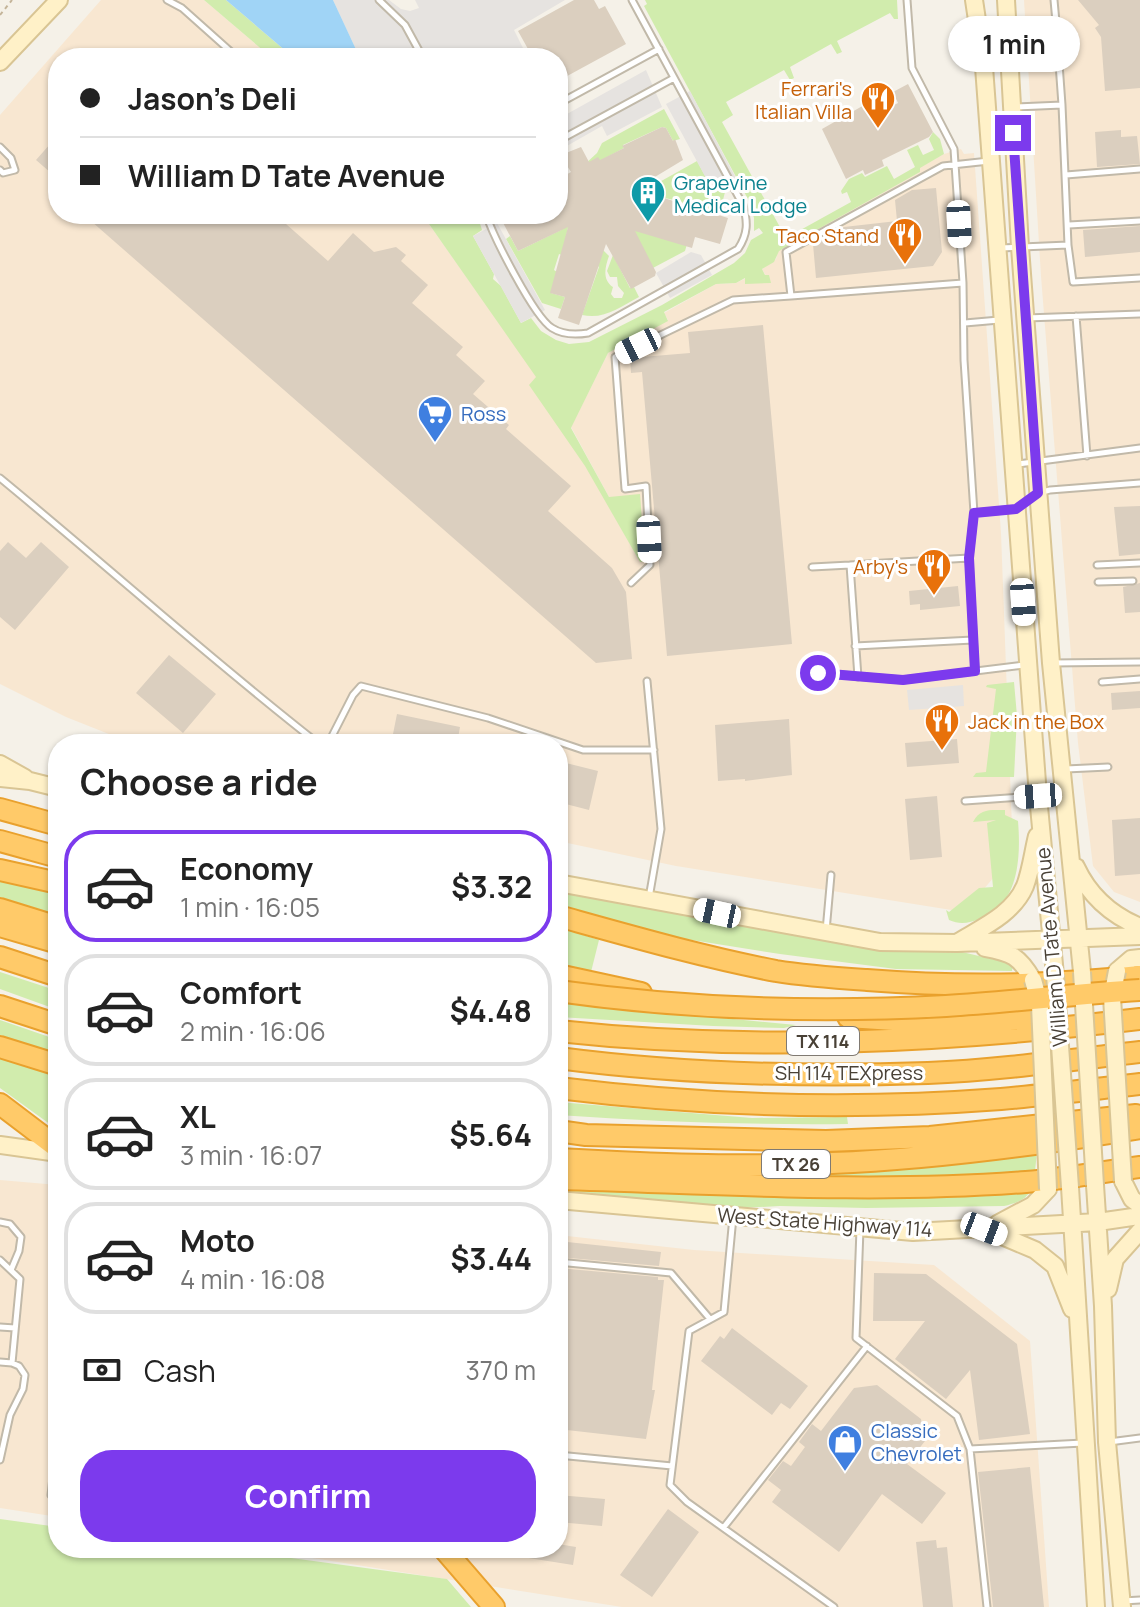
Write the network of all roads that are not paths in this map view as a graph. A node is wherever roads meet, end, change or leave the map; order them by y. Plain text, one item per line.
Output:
1 (59, 0) edge
2 (167, 0) edge
3 (379, 0) edge
4 (632, 0) edge
5 (907, 0) edge
6 (974, 0) edge
7 (1006, 0) edge
8 (1054, 0) edge
9 (1056, 22) junction
10 (1008, 25) junction
11 (227, 48) edge
12 (418, 48) edge
13 (659, 49) junction
14 (0, 62) edge
15 (674, 78) junction
16 (568, 99) edge
17 (1062, 105) junction
18 (1012, 107) junction
19 (568, 136) edge
20 (0, 147) edge
21 (1015, 159) junction
22 (990, 160) junction
23 (956, 165) junction
24 (1140, 169) edge
25 (0, 170) edge
26 (1066, 175) junction
27 (1140, 221) edge
28 (491, 224) edge
29 (1069, 225) junction
30 (1068, 245) junction
31 (1020, 247) junction
32 (996, 249) junction
33 (1140, 278) edge
34 (963, 283) junction
35 (791, 296) junction
36 (1140, 314) edge
37 (1076, 316) junction
38 (1025, 318) junction
39 (1003, 319) junction
40 (965, 323) junction
41 (1140, 448) edge
42 (1087, 456) junction
43 (1037, 462) junction
44 (1013, 464) junction
45 (0, 478) edge
46 (1140, 483) edge
47 (1038, 493) junction
48 (1016, 509) junction
49 (974, 513) junction
50 (969, 558) junction
51 (1140, 563) edge
52 (850, 565) junction
53 (1097, 565) dead end
54 (812, 567) dead end
55 (1133, 581) dead end
56 (1098, 582) dead end
57 (631, 583) dead end
58 (973, 640) junction
59 (855, 646) junction
60 (1140, 662) edge
61 (1051, 663) junction
62 (1027, 664) junction
63 (975, 671) junction
64 (818, 673) dead end
65 (858, 677) junction
66 (1140, 679) edge
67 (647, 681) dead end
68 (1102, 682) dead end
69 (306, 734) edge
70 (333, 734) edge
71 (536, 734) edge
72 (568, 745) edge
73 (654, 750) junction
74 (0, 764) edge
75 (1108, 767) dead end
76 (1061, 769) junction
77 (0, 778) edge
78 (30, 781) junction
79 (48, 786) edge
80 (1038, 796) junction
81 (965, 801) dead end
82 (0, 809) edge
83 (48, 822) edge
84 (1040, 826) junction
85 (0, 841) edge
86 (48, 854) edge
87 (1070, 857) junction
88 (0, 870) edge
89 (831, 875) dead end
90 (48, 881) edge
91 (568, 885) edge
92 (649, 898) junction
93 (0, 909) edge
94 (568, 919) edge
95 (48, 924) edge
96 (0, 926) edge
97 (1140, 927) edge
98 (826, 932) junction
99 (1140, 936) edge
100 (1052, 939) junction
101 (1079, 939) junction
102 (48, 940) edge
103 (957, 943) junction
104 (0, 957) edge
105 (1140, 958) edge
106 (48, 973) edge
107 (1140, 976) edge
108 (568, 977) edge
109 (1140, 990) edge
110 (568, 992) edge
111 (0, 1006) edge
112 (1140, 1019) edge
113 (48, 1022) edge
114 (1087, 1026) junction
115 (568, 1032) edge
116 (0, 1047) edge
117 (1140, 1052) edge
118 (568, 1059) edge
119 (48, 1062) edge
120 (1140, 1084) edge
121 (568, 1089) edge
122 (0, 1104) edge
123 (1140, 1114) edge
124 (1140, 1128) edge
125 (568, 1132) edge
126 (48, 1142) edge
127 (0, 1145) edge
128 (48, 1149) edge
129 (568, 1159) edge
130 (1140, 1167) edge
131 (568, 1179) edge
132 (568, 1201) edge
133 (1140, 1205) edge
134 (733, 1216) junction
135 (1140, 1216) edge
136 (0, 1222) edge
137 (1098, 1222) junction
138 (1073, 1223) junction
139 (860, 1228) junction
140 (984, 1229) junction
141 (1140, 1231) edge
142 (0, 1260) edge
143 (568, 1263) edge
144 (11, 1270) junction
145 (1103, 1306) junction
146 (710, 1319) junction
147 (1078, 1324) junction
148 (0, 1327) edge
149 (15, 1328) junction
150 (867, 1346) junction
151 (0, 1362) edge
152 (12, 1363) junction
153 (1140, 1438) edge
154 (1107, 1442) junction
155 (1086, 1443) junction
156 (970, 1449) junction
157 (568, 1456) edge
158 (0, 1460) edge
159 (672, 1466) junction
160 (723, 1528) junction
161 (1115, 1534) junction
162 (452, 1558) edge
163 (1140, 1600) edge
164 (1122, 1604) edge
165 (494, 1607) edge
166 (834, 1607) edge
167 (987, 1607) edge
168 (1096, 1607) edge

1 - 14 main road
2 - 11 lane
3 - 12 lane
4 - 13 lane
5 - 23 lane
6 - 22 main road, William D Tate Avenue
7 - 10 main road, William D Tate Avenue
8 - 9 lane
9 - 10 lane
9 - 17 lane
10 - 18 main road, William D Tate Avenue
13 - 15 lane
13 - 16 lane
15 - 19 lane
15 - 28 lane
17 - 18 lane
17 - 26 lane
18 - 21 main road, William D Tate Avenue
20 - 25 lane
21 - 22 main road
21 - 31 main road, William D Tate Avenue
22 - 23 lane
22 - 32 main road, William D Tate Avenue
23 - 34 lane
23 - 35 lane
24 - 26 lane
26 - 29 lane
27 - 29 lane
29 - 30 lane
30 - 31 lane
30 - 33 lane
31 - 32 lane
31 - 38 main road, William D Tate Avenue
32 - 39 main road, William D Tate Avenue
34 - 35 lane
34 - 40 lane
35 - 57 lane
36 - 37 lane
37 - 38 lane
37 - 42 lane
38 - 39 main road
38 - 43 main road, William D Tate Avenue
39 - 40 lane
39 - 44 main road, William D Tate Avenue
40 - 49 lane
41 - 42 lane
42 - 43 lane
43 - 44 lane
43 - 47 main road, William D Tate Avenue
44 - 48 main road, William D Tate Avenue
45 - 69 lane
46 - 47 lane
47 - 48 lane
47 - 61 main road, William D Tate Avenue
48 - 49 lane
48 - 62 main road, William D Tate Avenue
49 - 50 lane
50 - 52 lane
50 - 58 lane
51 - 53 lane
52 - 54 lane
52 - 59 lane
55 - 56 lane
58 - 59 lane
58 - 63 lane
59 - 65 lane
60 - 61 lane
61 - 62 main road
61 - 76 main road, William D Tate Avenue
62 - 63 lane
62 - 80 main road, William D Tate Avenue
63 - 65 lane
64 - 65 lane
66 - 68 lane
67 - 73 lane
70 - 71 lane
72 - 73 lane
73 - 92 lane
74 - 78 main road
75 - 76 lane
76 - 87 main road, William D Tate Avenue
77 - 78 main road
78 - 79 main road
80 - 81 lane
80 - 84 main road, William D Tate Avenue
82 - 83 highway
84 - 100 main road, William D Tate Avenue
84 - 103 main road
85 - 86 highway
87 - 97 main road
87 - 101 main road, William D Tate Avenue
88 - 90 highway
89 - 98 lane
91 - 92 main road
92 - 98 main road
93 - 95 highway
94 - 107 highway
96 - 102 highway
98 - 103 main road
99 - 101 main road
100 - 101 main road
100 - 103 main road
100 - 138 main road, William D Tate Avenue, bridge
101 - 137 main road, William D Tate Avenue, bridge
103 - 140 main road, bridge
104 - 106 highway
105 - 133 main road, bridge
108 - 114 highway
109 - 110 highway, bridge
111 - 113 highway
112 - 114 highway, TX 114
114 - 115 highway, TX 114
116 - 119 highway
117 - 118 highway, SH 114 TEXpress
120 - 121 highway, SH 114 TEXpress
122 - 126 highway
123 - 125 highway
124 - 129 highway, TX 26
127 - 128 main road
130 - 131 highway
132 - 134 main road, West State Highway 114
134 - 139 main road, West State Highway 114
134 - 146 lane
135 - 137 main road, West State Highway 114
136 - 144 lane
137 - 138 main road, West State Highway 114
137 - 145 main road, William D Tate Avenue
138 - 140 main road, West State Highway 114
138 - 147 main road, William D Tate Avenue
139 - 140 main road, West State Highway 114
139 - 150 lane
140 - 147 main road
141 - 145 main road
142 - 144 lane
143 - 146 lane
144 - 149 lane
145 - 154 main road, William D Tate Avenue
146 - 159 lane
147 - 155 main road, William D Tate Avenue
148 - 149 lane
149 - 152 lane
150 - 156 lane
150 - 160 lane
151 - 152 lane
152 - 158 lane
153 - 154 lane
154 - 161 main road, William D Tate Avenue
155 - 156 lane
155 - 161 main road
155 - 168 main road, William D Tate Avenue
156 - 167 lane
157 - 159 lane
159 - 160 lane
160 - 166 lane
161 - 164 main road, William D Tate Avenue
162 - 165 highway
163 - 164 lane

